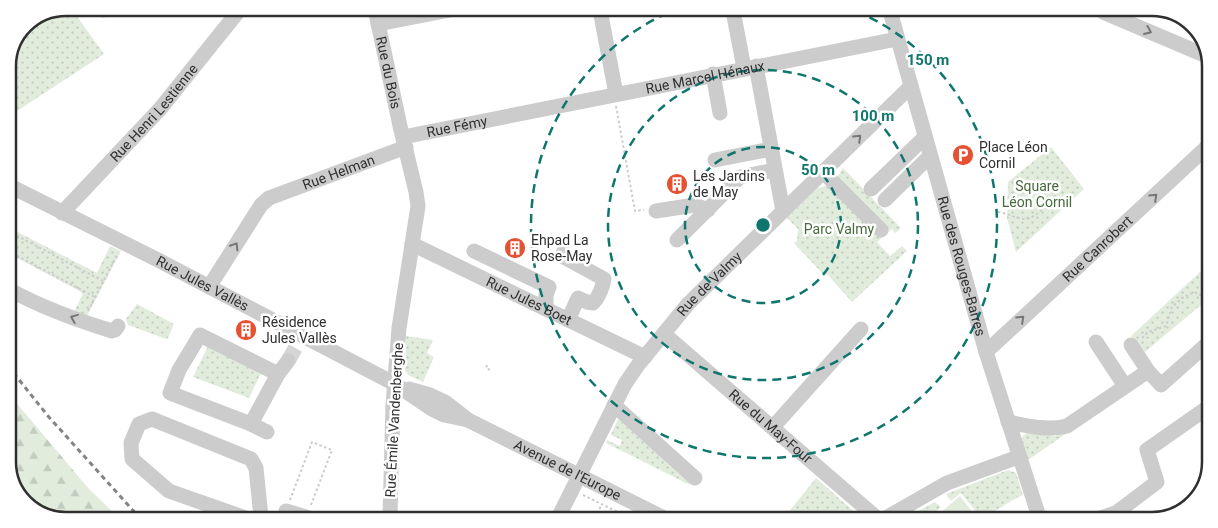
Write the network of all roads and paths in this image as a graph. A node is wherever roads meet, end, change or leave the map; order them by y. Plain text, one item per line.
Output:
1 (235, 16) edge
2 (376, 16) edge
3 (601, 16) edge
4 (734, 16) dead end
5 (891, 16) edge
6 (1113, 16) edge
7 (897, 39) junction
8 (1199, 50) edge
9 (750, 67) junction
10 (713, 74) junction
11 (911, 86) junction
12 (614, 94) junction
13 (720, 113) dead end
14 (511, 115) joint
15 (925, 137) junction
16 (404, 142) junction
17 (771, 149) junction
18 (1202, 152) edge
19 (930, 156) junction
20 (715, 160) dead end
21 (775, 170) junction
22 (823, 172) junction
23 (1058, 184) dead end
24 (16, 189) edge
25 (871, 189) dead end
26 (885, 200) dead end
27 (708, 210) junction
28 (656, 211) joint
29 (783, 211) junction
30 (998, 212) dead end
31 (62, 213) junction
32 (881, 230) dead end
33 (16, 235) edge
34 (677, 240) dead end
35 (123, 243) junction
36 (412, 244) junction
37 (474, 250) dead end
38 (564, 251) dead end
39 (16, 255) edge
40 (103, 281) junction
41 (209, 287) junction
42 (16, 293) edge
43 (1202, 295) edge
44 (95, 297) junction
45 (546, 309) junction
46 (568, 320) junction
47 (82, 322) junction
48 (400, 322) junction
49 (118, 326) dead end
50 (862, 328) dead end
51 (664, 334) junction
52 (1096, 342) dead end
53 (295, 348) junction
54 (1202, 348) edge
55 (1134, 351) joint
56 (986, 352) junction
57 (645, 357) junction
58 (487, 365) dead end
59 (492, 371) dead end
60 (1148, 371) junction
61 (278, 374) junction
62 (379, 376) junction
63 (396, 384) junction
64 (1125, 386) junction
65 (614, 405) junction
66 (1202, 412) edge
67 (1008, 422) junction
68 (251, 424) junction
69 (772, 427) junction
70 (268, 432) dead end
71 (1018, 457) junction
72 (694, 478) dead end
73 (576, 482) junction
74 (602, 504) junction
75 (286, 511) joint
76 (229, 512) edge
77 (260, 512) edge
78 (297, 512) edge
79 (308, 512) edge
80 (390, 512) edge
81 (561, 512) edge
82 (597, 512) edge
83 (618, 512) edge
84 (651, 512) edge
85 (870, 512) edge
86 (896, 512) edge
87 (1037, 512) edge
88 (1117, 512) edge

1 - 31 street, Rue Henri Lestienne
2 - 16 street, Rue du Bois
3 - 12 street
4 - 9 street
5 - 7 street, Rue des Rouges-Barres
6 -> 8 street
7 - 9 street, Rue Marcel Hénaux
7 - 11 street, Rue des Rouges-Barres
9 - 10 street, Rue Marcel Hénaux
9 - 17 street
10 - 12 street, Rue Marcel Hénaux
10 - 13 street
11 - 15 street, Rue des Rouges-Barres
22 -> 11 street, Rue de Valmy
12 - 14 street, Rue Marcel Hénaux
12 - 28 path
14 - 16 street, Rue Fémy
15 - 19 street, Rue des Rouges-Barres
15 - 25 street
16 - 36 street, Rue Émile Vandenberghe
41 -> 16 street, Rue Helman
17 - 20 street
17 - 21 street
56 -> 18 street, Rue Canrobert
19 - 26 street
19 - 56 street, Rue des Rouges-Barres
21 - 27 street
21 - 29 street
22 - 29 street, Rue de Valmy
22 - 32 street
23 - 30 path
24 - 31 street, Rue Jules Vallès
27 - 28 street
27 - 34 street
29 - 51 street, Rue de Valmy
31 - 35 street, Rue Jules Vallès
33 - 40 path
35 - 40 path
35 - 41 street, Rue Jules Vallès
36 - 45 street, Rue Jules Boet
36 - 48 street, Rue Émile Vandenberghe
37 - 45 street
38 - 46 street
39 - 44 path
40 - 44 path
41 - 53 street, Rue Jules Vallès
47 -> 42 street
43 - 55 path
44 - 47 path
45 - 46 street, Rue Jules Boet
46 - 57 street, Rue Jules Boet
47 - 49 street
48 - 62 street, Rue Émile Vandenberghe
48 - 63 street, Rue Émile Vandenberghe
50 - 69 street
51 - 57 street, Rue de Valmy
51 - 69 street, Rue du May-Four
52 - 64 street
53 - 61 street
53 - 62 street, Rue Jules Vallès
54 - 60 street
55 - 60 street
56 - 67 street, Rue des Rouges-Barres
57 - 65 street, Rue de Valmy
58 - 59 path
60 - 64 street
61 - 68 street
61 - 68 street
62 - 63 street, Rue Jules Vallès
63 - 73 street, Avenue de l'Europe
63 - 80 street, Rue Émile Vandenberghe
64 - 67 street
65 - 72 street
65 - 73 street, Rue de Valmy
66 - 88 street
67 - 71 street, Rue des Rouges-Barres
68 - 70 street
69 - 85 street, Rue du May-Four
71 - 86 street
71 - 87 street, Rue des Rouges-Barres
73 - 74 path
73 - 81 street, Rue de Valmy
73 - 84 street, Avenue de l'Europe
74 - 82 path
74 - 83 path
75 - 78 street
75 - 79 path
76 - 77 street

